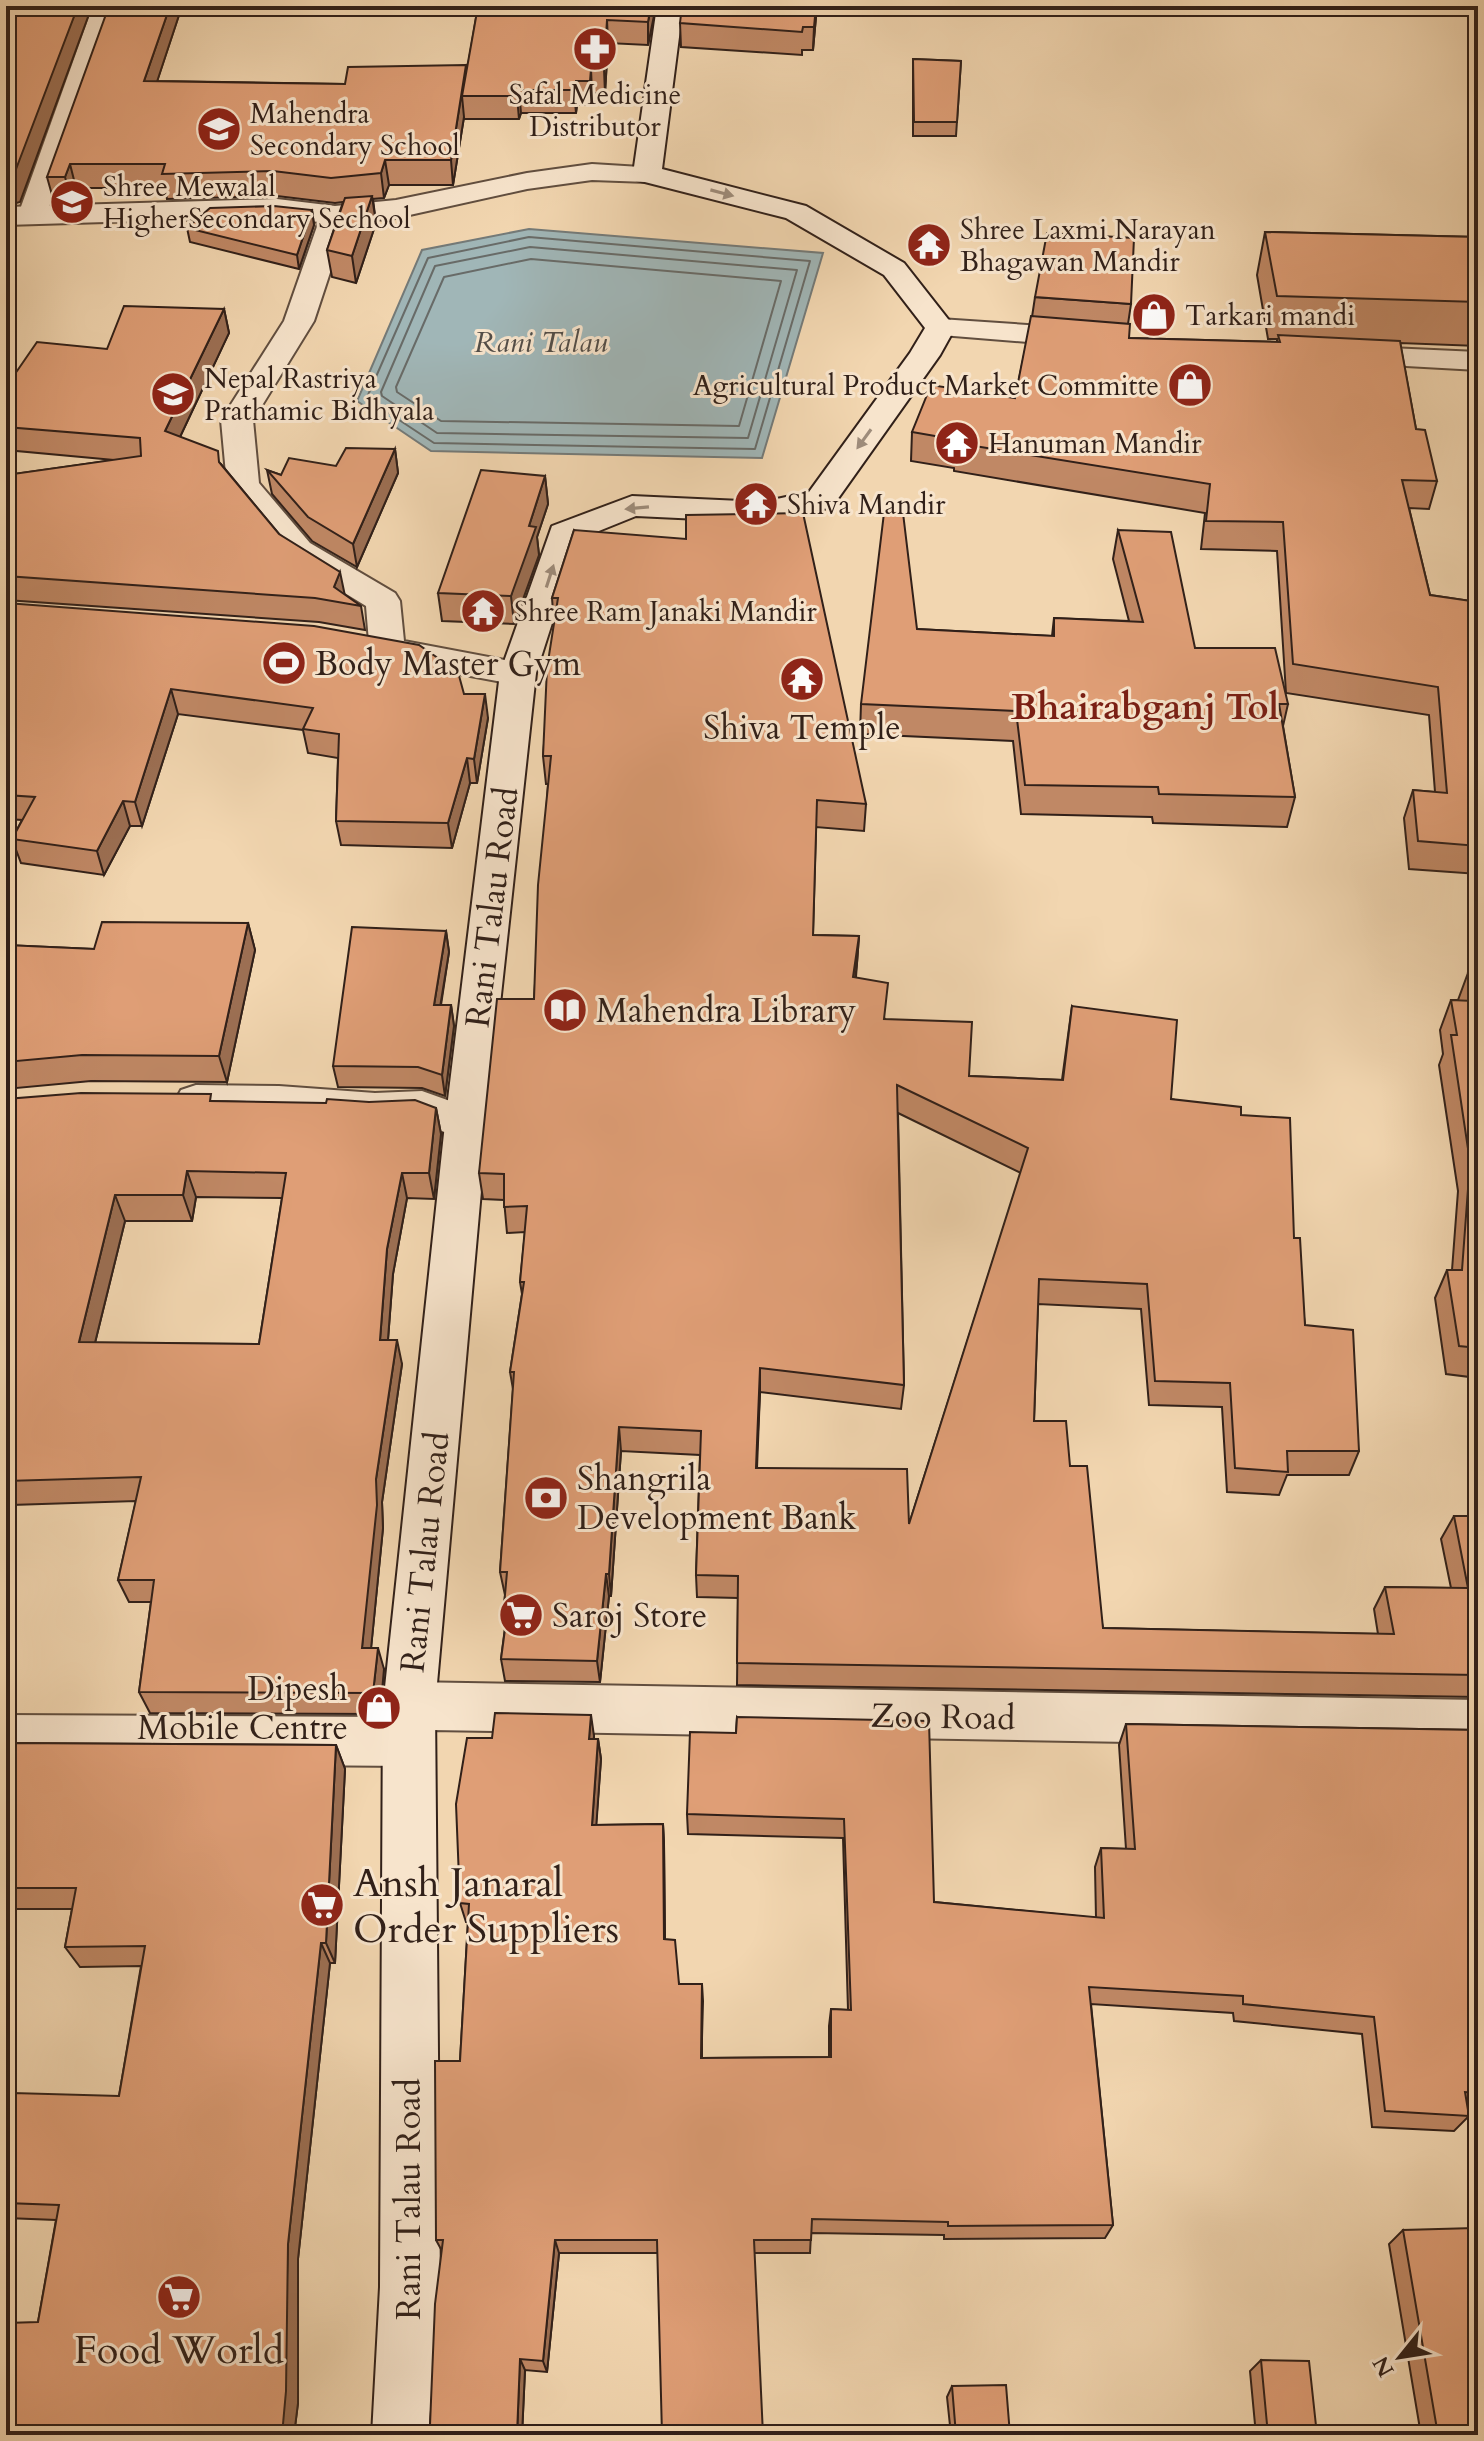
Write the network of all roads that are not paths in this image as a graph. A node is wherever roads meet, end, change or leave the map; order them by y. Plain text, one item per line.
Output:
1 (106, 6) edge
2 (670, 6) edge
3 (647, 174) junction
4 (335, 215) junction
5 (19, 216) edge
6 (940, 328) junction
7 (1112, 340) edge
8 (1315, 354) edge
9 (1478, 361) edge
10 (346, 642) edge
11 (387, 650) junction
12 (518, 673) junction
13 (153, 1101) edge
14 (466, 1124) junction
15 (409, 1724) junction
16 (1478, 1724) edge
17 (6, 1739) edge
18 (403, 2435) edge

1 - 5 street
2 - 3 street
3 - 4 street
3 -> 6 street
4 - 5 street
4 - 11 street
6 - 7 street
6 - 12 street, Rani Talau Road
8 - 9 street
10 - 11 street
11 - 12 street
12 - 14 street, Rani Talau Road
13 - 14 street
14 - 15 street, Rani Talau Road
15 - 16 street, Zoo Road
15 - 17 street, Zoo Road
15 - 18 street, Rani Talau Road

